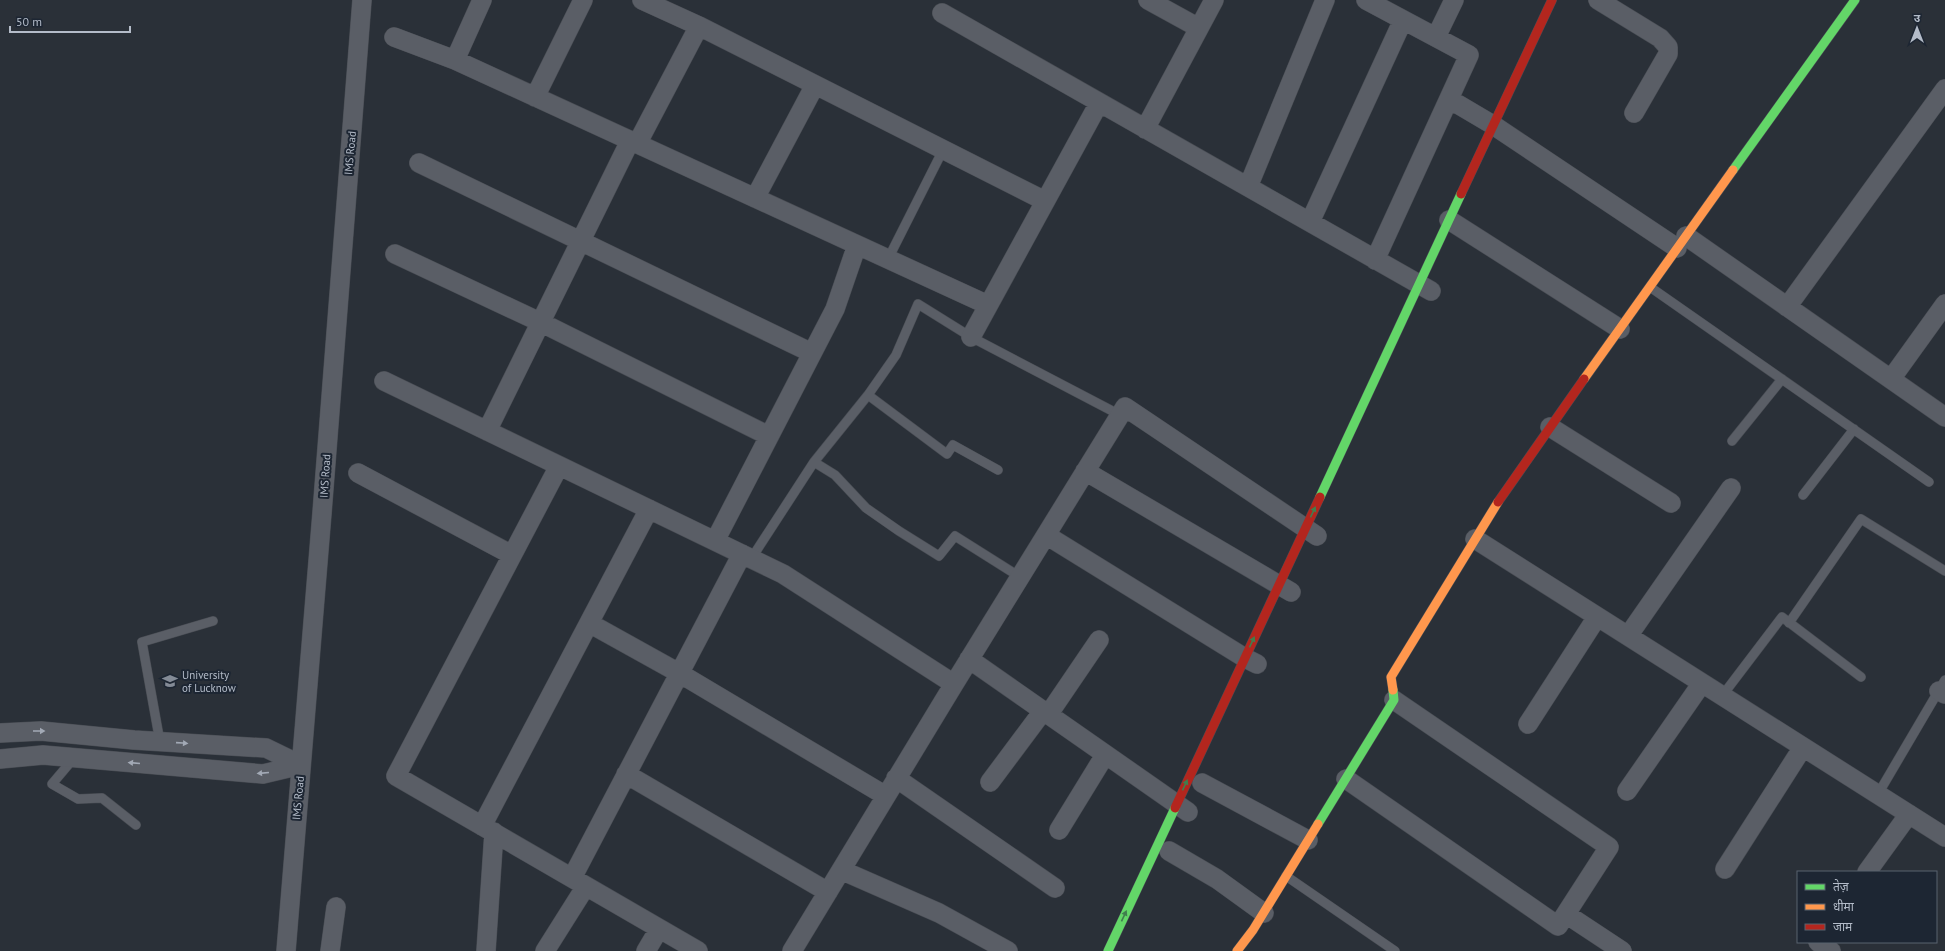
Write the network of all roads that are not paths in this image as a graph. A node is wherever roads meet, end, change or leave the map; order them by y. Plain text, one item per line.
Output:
1 (362, 0) edge
2 (482, 0) edge
3 (583, 0) edge
4 (642, 0) edge
5 (1148, 0) edge
6 (1214, 0) edge
7 (1325, 0) edge
8 (1366, 0) edge
9 (1454, 0) edge
10 (1552, 0) edge
11 (1598, 0) edge
12 (1855, 0) edge
13 (942, 13) dead end
14 (1403, 20) junction
15 (698, 26) junction
16 (1199, 28) junction
17 (394, 38) dead end
18 (1436, 38) junction
19 (455, 60) junction
20 (815, 85) junction
21 (1945, 89) edge
22 (535, 97) junction
23 (1449, 99) junction
24 (1099, 103) junction
25 (1634, 114) dead end
26 (1145, 129) junction
27 (1502, 131) junction
28 (634, 142) junction
29 (943, 150) junction
30 (419, 163) dead end
31 (1248, 187) junction
32 (756, 198) junction
33 (1045, 201) junction
34 (1310, 222) junction
35 (1458, 225) junction
36 (580, 241) junction
37 (1682, 242) junction
38 (857, 245) junction
39 (395, 254) dead end
40 (888, 259) junction
41 (1375, 260) junction
42 (1650, 287) junction
43 (1427, 290) junction
44 (1945, 304) edge
45 (988, 305) junction
46 (1787, 307) junction
47 (540, 322) junction
48 (1620, 329) junction
49 (971, 337) junction
50 (812, 353) junction
51 (1782, 379) junction
52 (1890, 379) junction
53 (384, 381) dead end
54 (868, 395) junction
55 (1120, 415) junction
56 (1945, 417) edge
57 (1550, 427) junction
58 (1854, 430) junction
59 (487, 431) junction
60 (769, 436) junction
61 (1732, 441) dead end
62 (814, 462) junction
63 (559, 466) junction
64 (998, 470) dead end
65 (1085, 471) junction
66 (358, 473) dead end
67 (1929, 482) dead end
68 (1731, 488) dead end
69 (1803, 495) dead end
70 (1671, 503) dead end
71 (649, 509) junction
72 (1314, 534) junction
73 (1046, 535) junction
74 (1475, 539) junction
75 (715, 541) junction
76 (512, 555) junction
77 (746, 557) junction
78 (1945, 571) edge
79 (1020, 577) junction
80 (1287, 591) junction
81 (1597, 616) junction
82 (213, 621) dead end
83 (589, 623) junction
84 (1789, 623) junction
85 (1628, 636) junction
86 (1100, 640) dead end
87 (969, 659) junction
88 (1254, 663) junction
89 (680, 673) junction
90 (1861, 677) dead end
91 (1702, 683) junction
92 (954, 684) junction
93 (1943, 688) edge
94 (1722, 696) junction
95 (1394, 700) junction
96 (1045, 713) junction
97 (1528, 724) dead end
98 (0, 733) edge
99 (160, 742) junction
100 (1803, 747) junction
101 (1105, 755) junction
102 (74, 758) junction
103 (0, 759) edge
104 (301, 765) junction
105 (626, 774) junction
106 (896, 778) junction
107 (1346, 779) junction
108 (990, 782) dead end
109 (1202, 783) dead end
110 (1627, 791) dead end
111 (1878, 794) junction
112 (886, 796) junction
113 (1185, 810) junction
114 (1909, 814) junction
115 (136, 825) dead end
116 (488, 829) junction
117 (1059, 830) dead end
118 (1945, 837) edge
119 (1308, 840) junction
120 (1169, 852) dead end
121 (1725, 869) dead end
122 (841, 870) junction
123 (1868, 871) edge
124 (1286, 876) junction
125 (579, 882) junction
126 (1055, 888) dead end
127 (828, 892) junction
128 (336, 907) dead end
129 (1264, 913) junction
130 (1566, 914) junction
131 (659, 928) junction
132 (1819, 943) edge
133 (1610, 948) edge
134 (286, 951) edge
135 (330, 951) edge
136 (486, 951) edge
137 (545, 951) edge
138 (646, 951) edge
139 (698, 951) edge
140 (792, 951) edge
141 (1008, 951) edge
142 (1108, 951) edge
143 (1237, 951) edge
144 (1395, 951) edge
145 (1831, 951) edge

1 - 104 street, IMS Road
2 - 19 street
3 - 22 street
4 - 15 street
5 - 16 street
6 - 16 street
7 - 31 street
8 - 14 street
9 - 18 street
10 - 27 street
11 - 25 street
12 - 37 street
13 - 24 street
14 - 18 street
14 - 34 street
15 - 20 street
15 - 28 street
16 - 26 street
17 - 19 street
18 - 23 street
19 - 22 street
20 - 29 street
20 - 32 street
21 - 46 street
22 - 28 street
23 - 27 street
23 - 41 street
24 - 26 street
24 - 33 street
26 - 31 street
27 - 35 street
27 - 37 street
28 - 32 street
28 - 36 street
29 - 33 street
29 - 40 lane
30 - 36 street
31 - 34 street
32 - 38 street
33 - 45 street
34 - 41 street
35 - 43 street
35 - 48 street
36 - 47 street
36 - 50 street
37 - 42 street
37 - 46 street
38 - 40 street
38 - 50 street
39 - 47 street
40 - 45 street
41 - 43 street
42 - 48 street
42 - 51 lane
72 -> 43 street
44 - 52 street
45 - 49 street
46 - 52 street
47 - 59 street
47 - 60 street
48 - 57 street
49 - 54 lane
49 - 55 lane
50 - 60 street
51 - 58 lane
51 - 61 lane
52 - 56 street
53 - 59 street
54 - 62 lane
54 - 64 lane
55 - 65 street
55 - 72 street
57 - 70 street
57 - 74 street
58 - 67 lane
58 - 69 lane
59 - 63 street
60 - 75 street
62 - 77 lane
62 - 79 lane
63 - 71 street
63 - 76 street
65 - 73 street
65 - 80 street
66 - 76 street
68 - 85 street
71 - 75 street
71 - 83 street
72 - 80 street
73 - 79 street
73 - 88 street
74 - 81 street
74 - 95 street
75 - 77 street
76 - 116 street
77 - 89 street
77 - 92 street
78 - 84 lane
79 - 87 street
88 -> 80 street
81 - 85 street
81 - 97 street
82 - 99 lane
83 - 89 street
83 - 116 street
84 - 90 lane
84 - 94 lane
85 - 91 street
86 - 96 street
87 - 92 street
87 - 96 street
113 -> 88 street
89 - 105 street
89 - 112 street
91 - 94 street
91 - 110 street
92 - 106 street
93 - 111 lane
94 - 100 street
95 - 107 street
95 - 130 street
96 - 101 street
96 - 108 street
98 -> 99 street
99 -> 104 street
100 - 111 street
100 - 121 street
101 - 113 street
101 - 117 street
102 - 103 street
104 -> 102 street
102 - 115 lane
104 - 134 street, IMS Road
105 - 125 street
105 - 127 street
106 - 112 street
106 - 126 street
107 - 119 street
107 - 130 street
109 - 119 street
111 - 114 street
112 - 122 street
142 -> 113 street
114 - 118 street
114 - 123 street
116 - 125 street
116 - 136 street
119 - 124 street
120 - 129 street
122 - 127 street
122 - 141 street
124 - 129 street
124 - 144 lane
125 - 131 street
125 - 137 street
127 - 140 street
128 - 135 street
129 - 143 street
130 - 133 street
131 - 138 street
131 - 139 street
132 - 145 street

